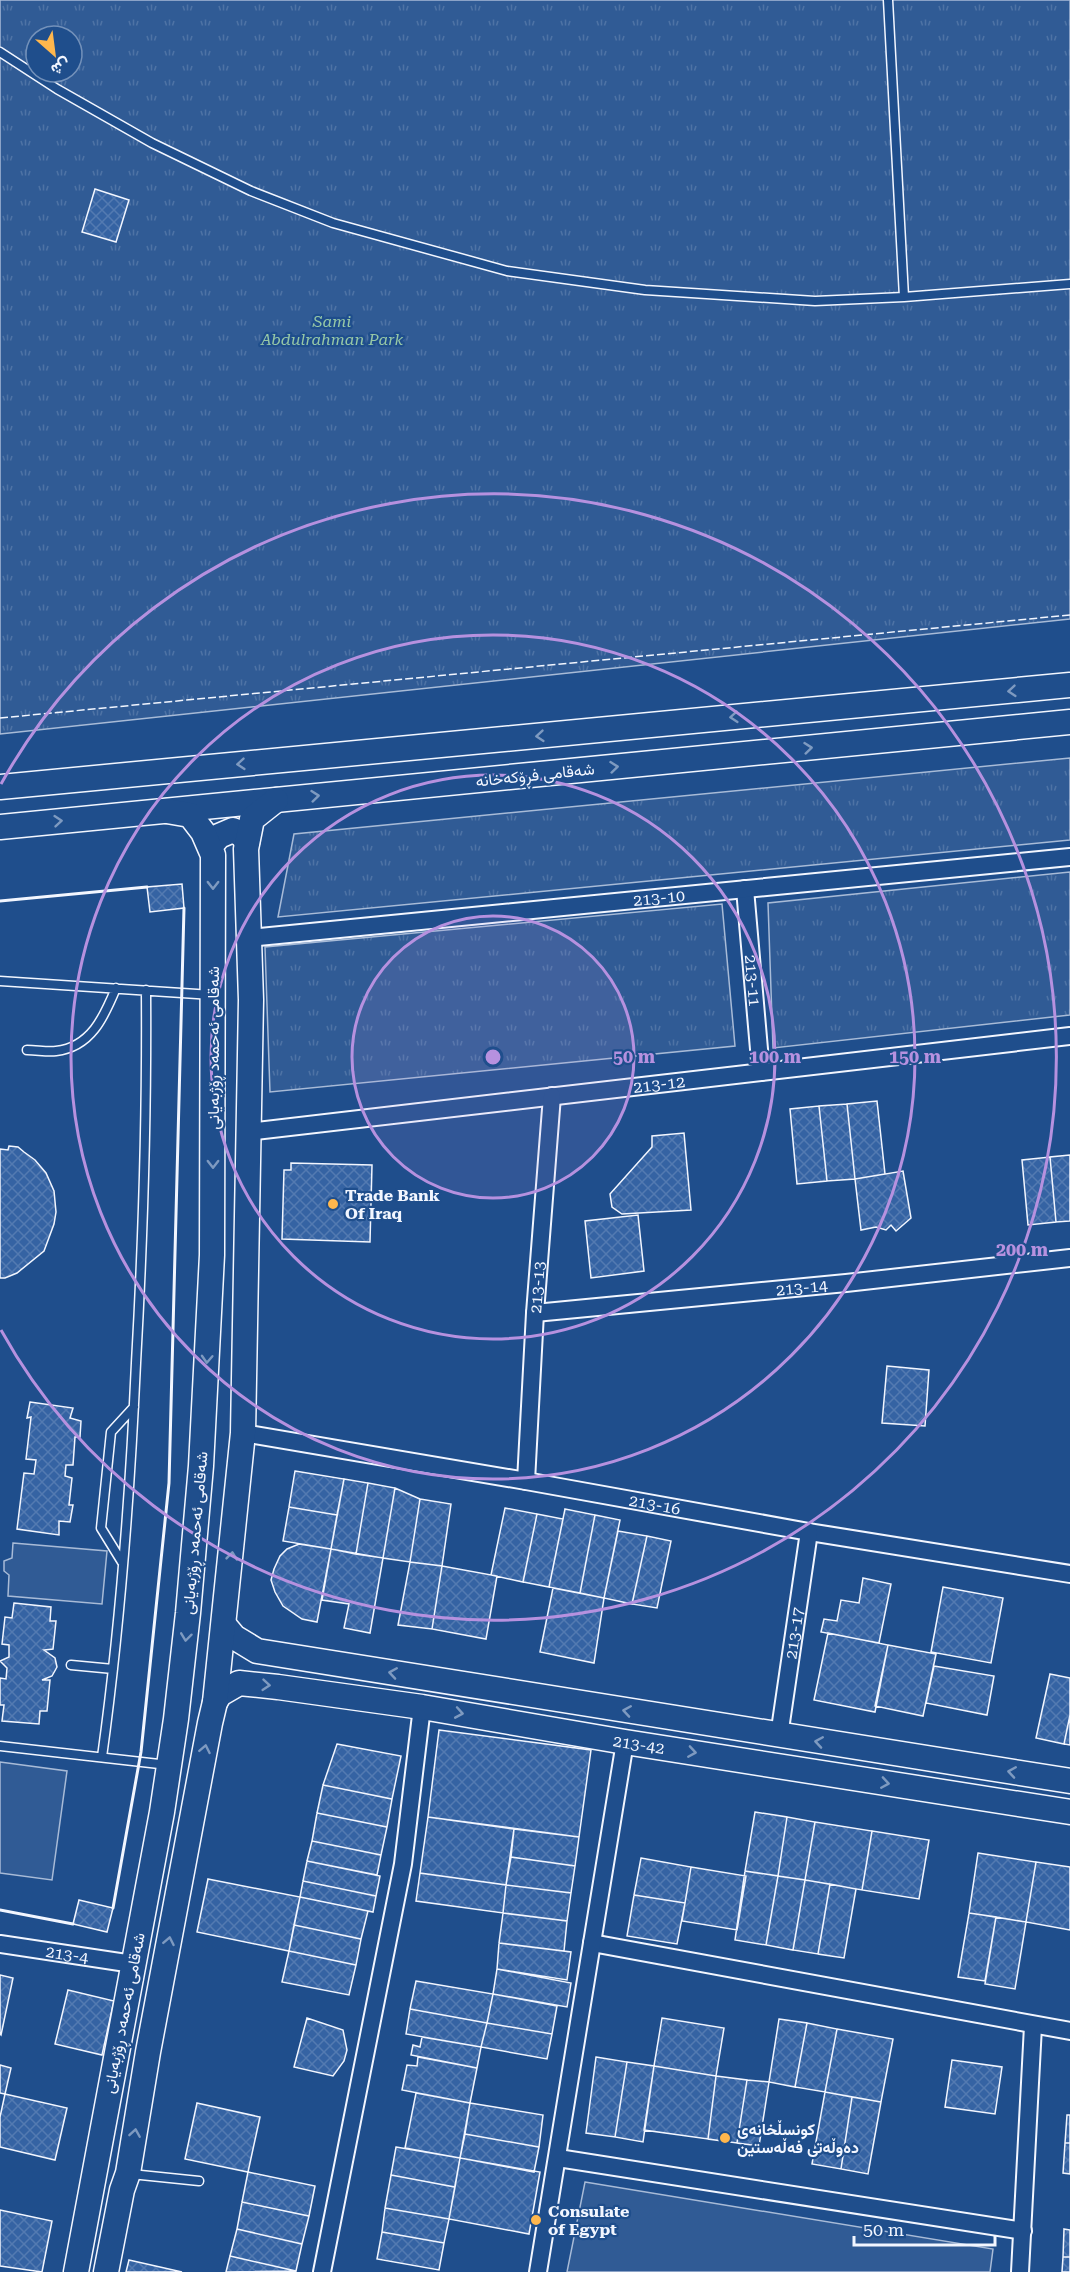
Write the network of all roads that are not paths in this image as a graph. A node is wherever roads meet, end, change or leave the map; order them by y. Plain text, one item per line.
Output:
1 (888, 0) edge
2 (0, 52) edge
3 (1070, 284) edge
4 (904, 297) junction
5 (1070, 685) edge
6 (1070, 722) edge
7 (0, 787) edge
8 (276, 800) junction
9 (167, 811) junction
10 (0, 826) edge
11 (247, 842) junction
12 (211, 845) junction
13 (1070, 857) edge
14 (745, 889) junction
15 (249, 938) junction
16 (0, 981) edge
17 (116, 988) junction
18 (146, 990) junction
19 (213, 995) junction
20 (1070, 1036) edge
21 (27, 1050) dead end
22 (761, 1072) junction
23 (552, 1096) junction
24 (248, 1132) junction
25 (1070, 1258) edge
26 (210, 1296) junction
27 (245, 1297) junction
28 (535, 1313) junction
29 (134, 1407) junction
30 (243, 1433) junction
31 (526, 1481) junction
32 (809, 1532) junction
33 (123, 1562) junction
34 (1070, 1574) edge
35 (224, 1625) junction
36 (72, 1665) dead end
37 (113, 1669) junction
38 (215, 1702) junction
39 (422, 1707) junction
40 (779, 1736) junction
41 (625, 1742) junction
42 (0, 1746) edge
43 (102, 1757) junction
44 (169, 1765) junction
45 (1070, 1780) edge
46 (1070, 1812) edge
47 (592, 1943) junction
48 (0, 1944) edge
49 (133, 1964) junction
50 (1033, 2026) junction
51 (1070, 2031) edge
52 (558, 2158) junction
53 (200, 2181) dead end
54 (125, 2182) junction
55 (92, 2183) junction
56 (1023, 2231) junction
57 (76, 2272) edge
58 (106, 2272) edge
59 (322, 2272) edge
60 (538, 2272) edge
61 (1020, 2272) edge

1 - 4 lane
2 - 4 lane
3 - 4 lane
5 -> 7 street
8 -> 6 street, شەقامی فڕۆکەخانە
8 - 9 street, شەقامی فڕۆکەخانە
8 - 11 street, شەقامی ئەحمەد ڕۆژبەیانی
10 -> 9 street, شەقامی فڕۆکەخانە
9 - 12 street
11 - 12 street
11 - 15 street, شەقامی ئەحمەد ڕۆژبەیانی
12 -> 19 street, شەقامی ئەحمەد ڕۆژبەیانی
13 - 14 street, 213-10
14 - 15 street, 213-10
14 - 22 street, 213-11
15 - 24 street, شەقامی ئەحمەد ڕۆژبەیانی
16 - 17 lane
17 - 18 lane
17 - 21 lane
18 - 19 lane
18 - 29 lane
19 -> 26 street, شەقامی ئەحمەد ڕۆژبەیانی
20 - 22 street, 213-12
22 - 23 street, 213-12
23 - 24 street, 213-12
23 - 28 street, 213-13
24 - 27 street, شەقامی ئەحمەد ڕۆژبەیانی
25 - 28 street, 213-14
26 - 27 street
26 -> 44 street, شەقامی ئەحمەد ڕۆژبەیانی
27 - 30 street, شەقامی ئەحمەد ڕۆژبەیانی
28 - 31 street, 213-13
29 - 33 lane
29 - 33 lane
30 - 31 street, 213-16
35 -> 30 street, شەقامی ئەحمەد ڕۆژبەیانی
31 - 32 street, 213-16
32 - 34 street, 213-16
32 - 40 street, 213-17
33 - 37 lane
35 - 38 street, شەقامی ئەحمەد ڕۆژبەیانی
40 -> 35 street, 213-42
36 - 37 lane
37 - 43 lane
38 -> 39 street, 213-42
54 -> 38 street, شەقامی ئەحمەد ڕۆژبەیانی
39 -> 41 street, 213-42
39 - 59 street
45 -> 40 street, 213-42
41 -> 46 street, 213-42
41 - 47 street
42 - 43 lane
43 - 44 lane
44 - 49 street, شەقامی ئەحمەد ڕۆژبەیانی
47 - 50 street
47 - 52 street
48 - 49 street, 213-4
49 - 55 street, شەقامی ئەحمەد ڕۆژبەیانی
50 - 51 street
50 - 56 street
52 - 56 street
52 - 60 street
53 - 54 lane
54 - 55 street
54 - 58 street, شەقامی ئەحمەد ڕۆژبەیانی
55 - 57 street, شەقامی ئەحمەد ڕۆژبەیانی
56 - 61 street

